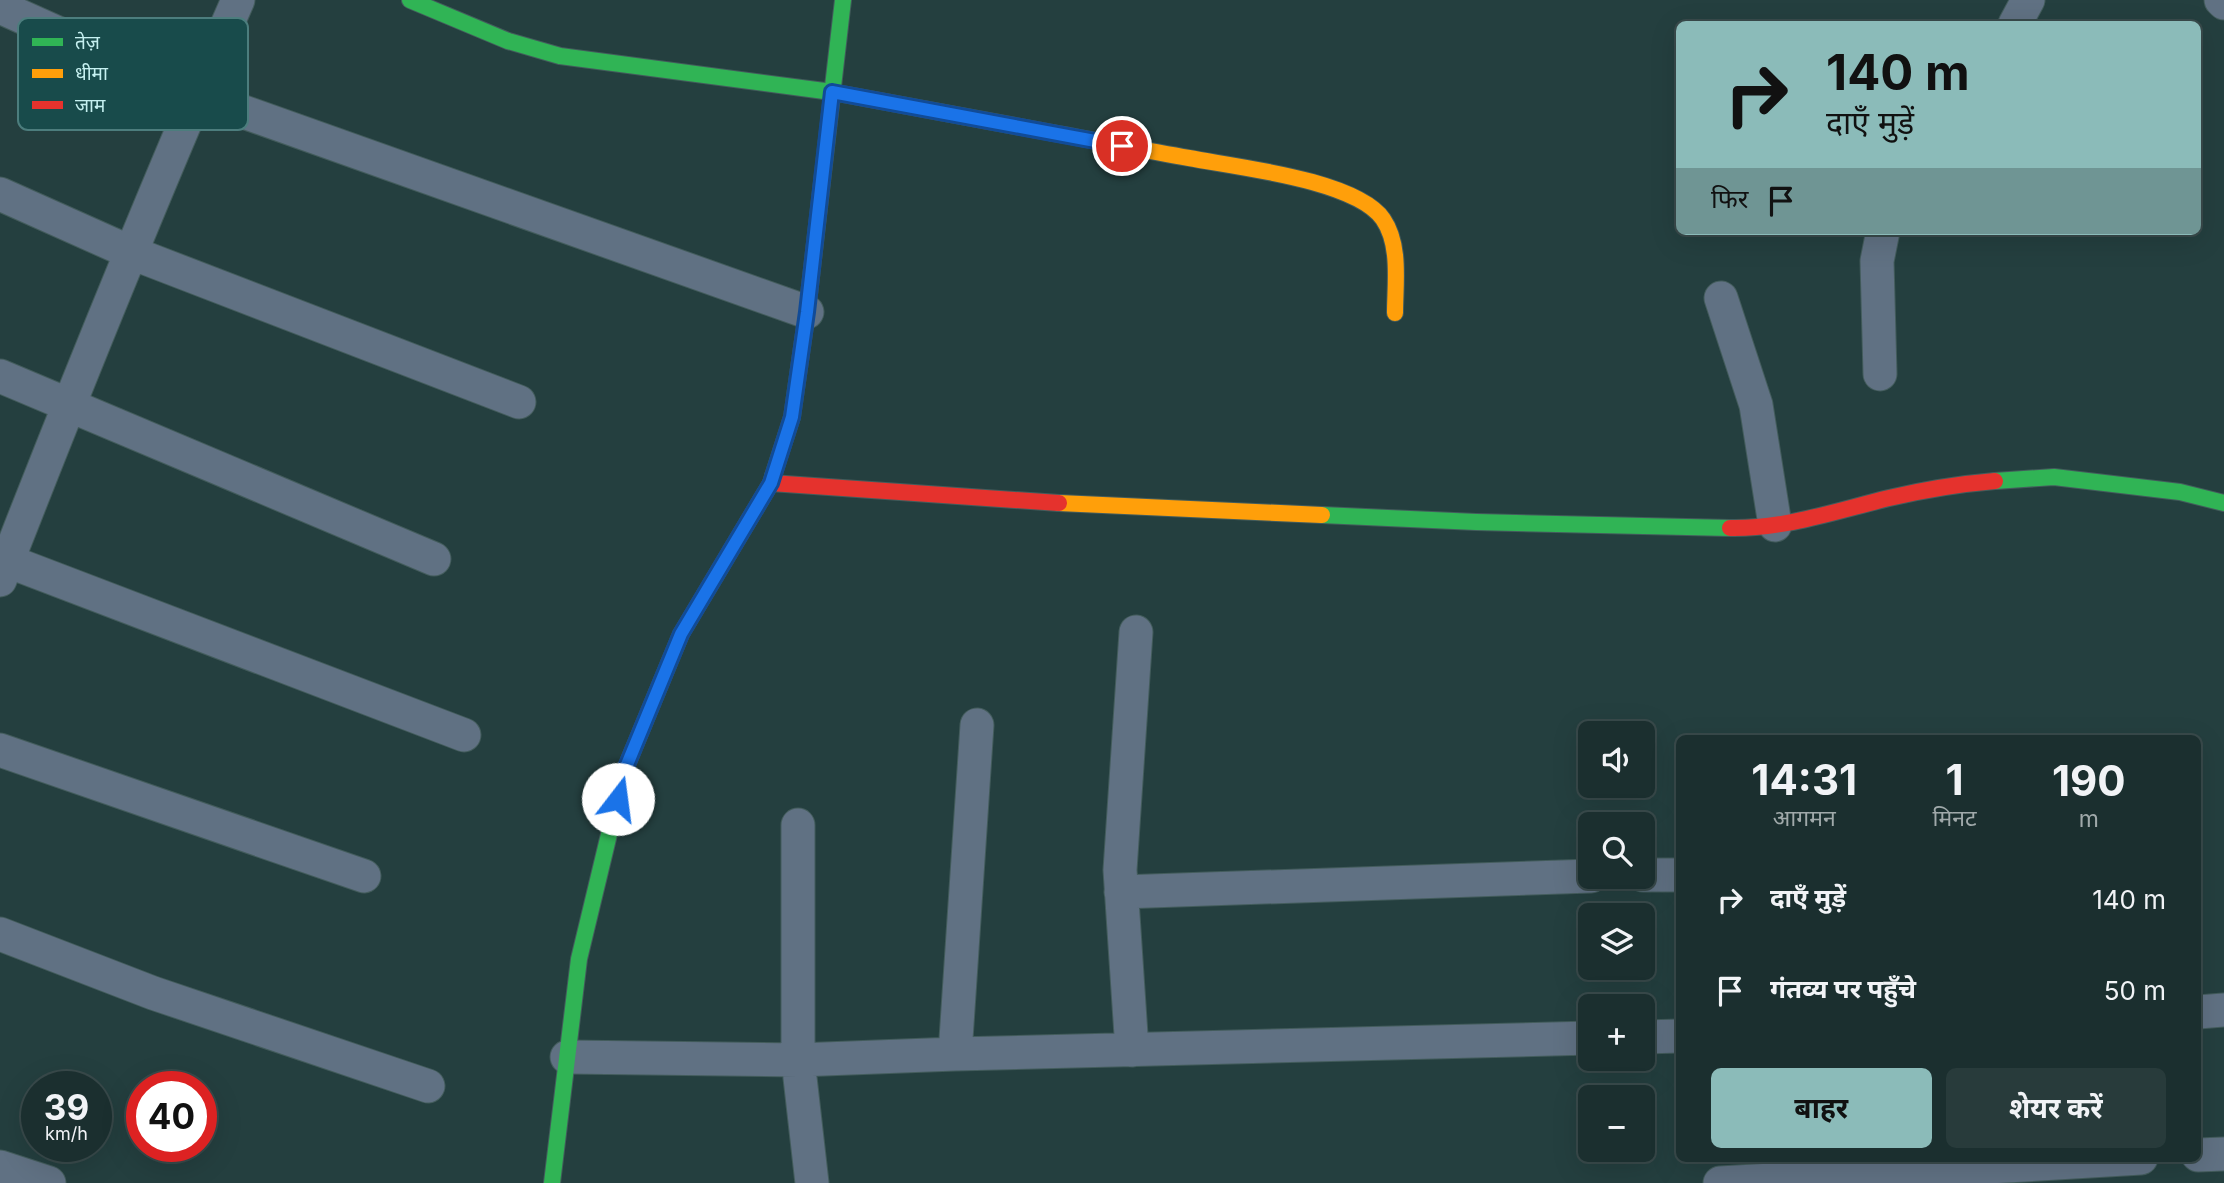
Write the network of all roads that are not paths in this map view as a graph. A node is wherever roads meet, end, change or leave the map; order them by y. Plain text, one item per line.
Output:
1 (238, 0) edge
2 (410, 0) edge
3 (842, 0) edge
4 (2028, 0) edge
5 (0, 8) edge
6 (23, 18) edge
7 (230, 18) edge
8 (2017, 21) edge
9 (832, 92) junction
10 (248, 113) edge
11 (183, 130) edge
12 (0, 194) edge
13 (1882, 235) edge
14 (132, 253) junction
15 (1721, 298) dead end
16 (807, 312) junction
17 (1395, 313) dead end
18 (1880, 374) dead end
19 (0, 376) edge
20 (519, 402) dead end
21 (69, 404) junction
22 (771, 483) junction
23 (2224, 503) edge
24 (1775, 525) junction
25 (434, 559) dead end
26 (3, 566) edge
27 (1136, 632) dead end
28 (977, 725) dead end
29 (464, 735) dead end
30 (0, 750) edge
31 (798, 825) dead end
32 (1655, 875) edge
33 (1676, 875) edge
34 (364, 876) dead end
35 (1578, 876) edge
36 (1121, 892) junction
37 (0, 934) edge
38 (2224, 1010) edge
39 (2201, 1012) edge
40 (1676, 1036) edge
41 (1655, 1037) edge
42 (1578, 1038) edge
43 (1132, 1050) junction
44 (955, 1054) junction
45 (567, 1057) junction
46 (798, 1060) junction
47 (428, 1086) dead end
48 (2224, 1154) edge
49 (2201, 1155) edge
50 (2074, 1162) edge
51 (0, 1167) edge
52 (49, 1183) edge
53 (552, 1183) edge
54 (812, 1183) edge
55 (1720, 1183) edge

1 - 7 street
2 - 9 street
3 - 9 street
4 - 8 street
5 - 6 street
9 - 16 street
9 - 17 street
10 - 16 street
11 - 14 street
12 - 14 street
13 - 18 street
14 - 20 street
14 - 21 street
15 - 24 street
16 - 22 street
19 - 21 street
21 - 25 street
21 - 26 street
22 - 24 street
22 - 45 street
23 - 24 street
26 - 29 street
27 - 36 street
28 - 44 street
30 - 34 street
31 - 46 street
32 - 33 street
35 - 36 street
36 - 43 street
37 - 47 street
38 - 39 street
40 - 41 street
42 - 43 street
43 - 44 street
44 - 46 street
45 - 46 street
45 - 53 street
46 - 54 street
48 - 49 street
50 - 55 street
51 - 52 street

